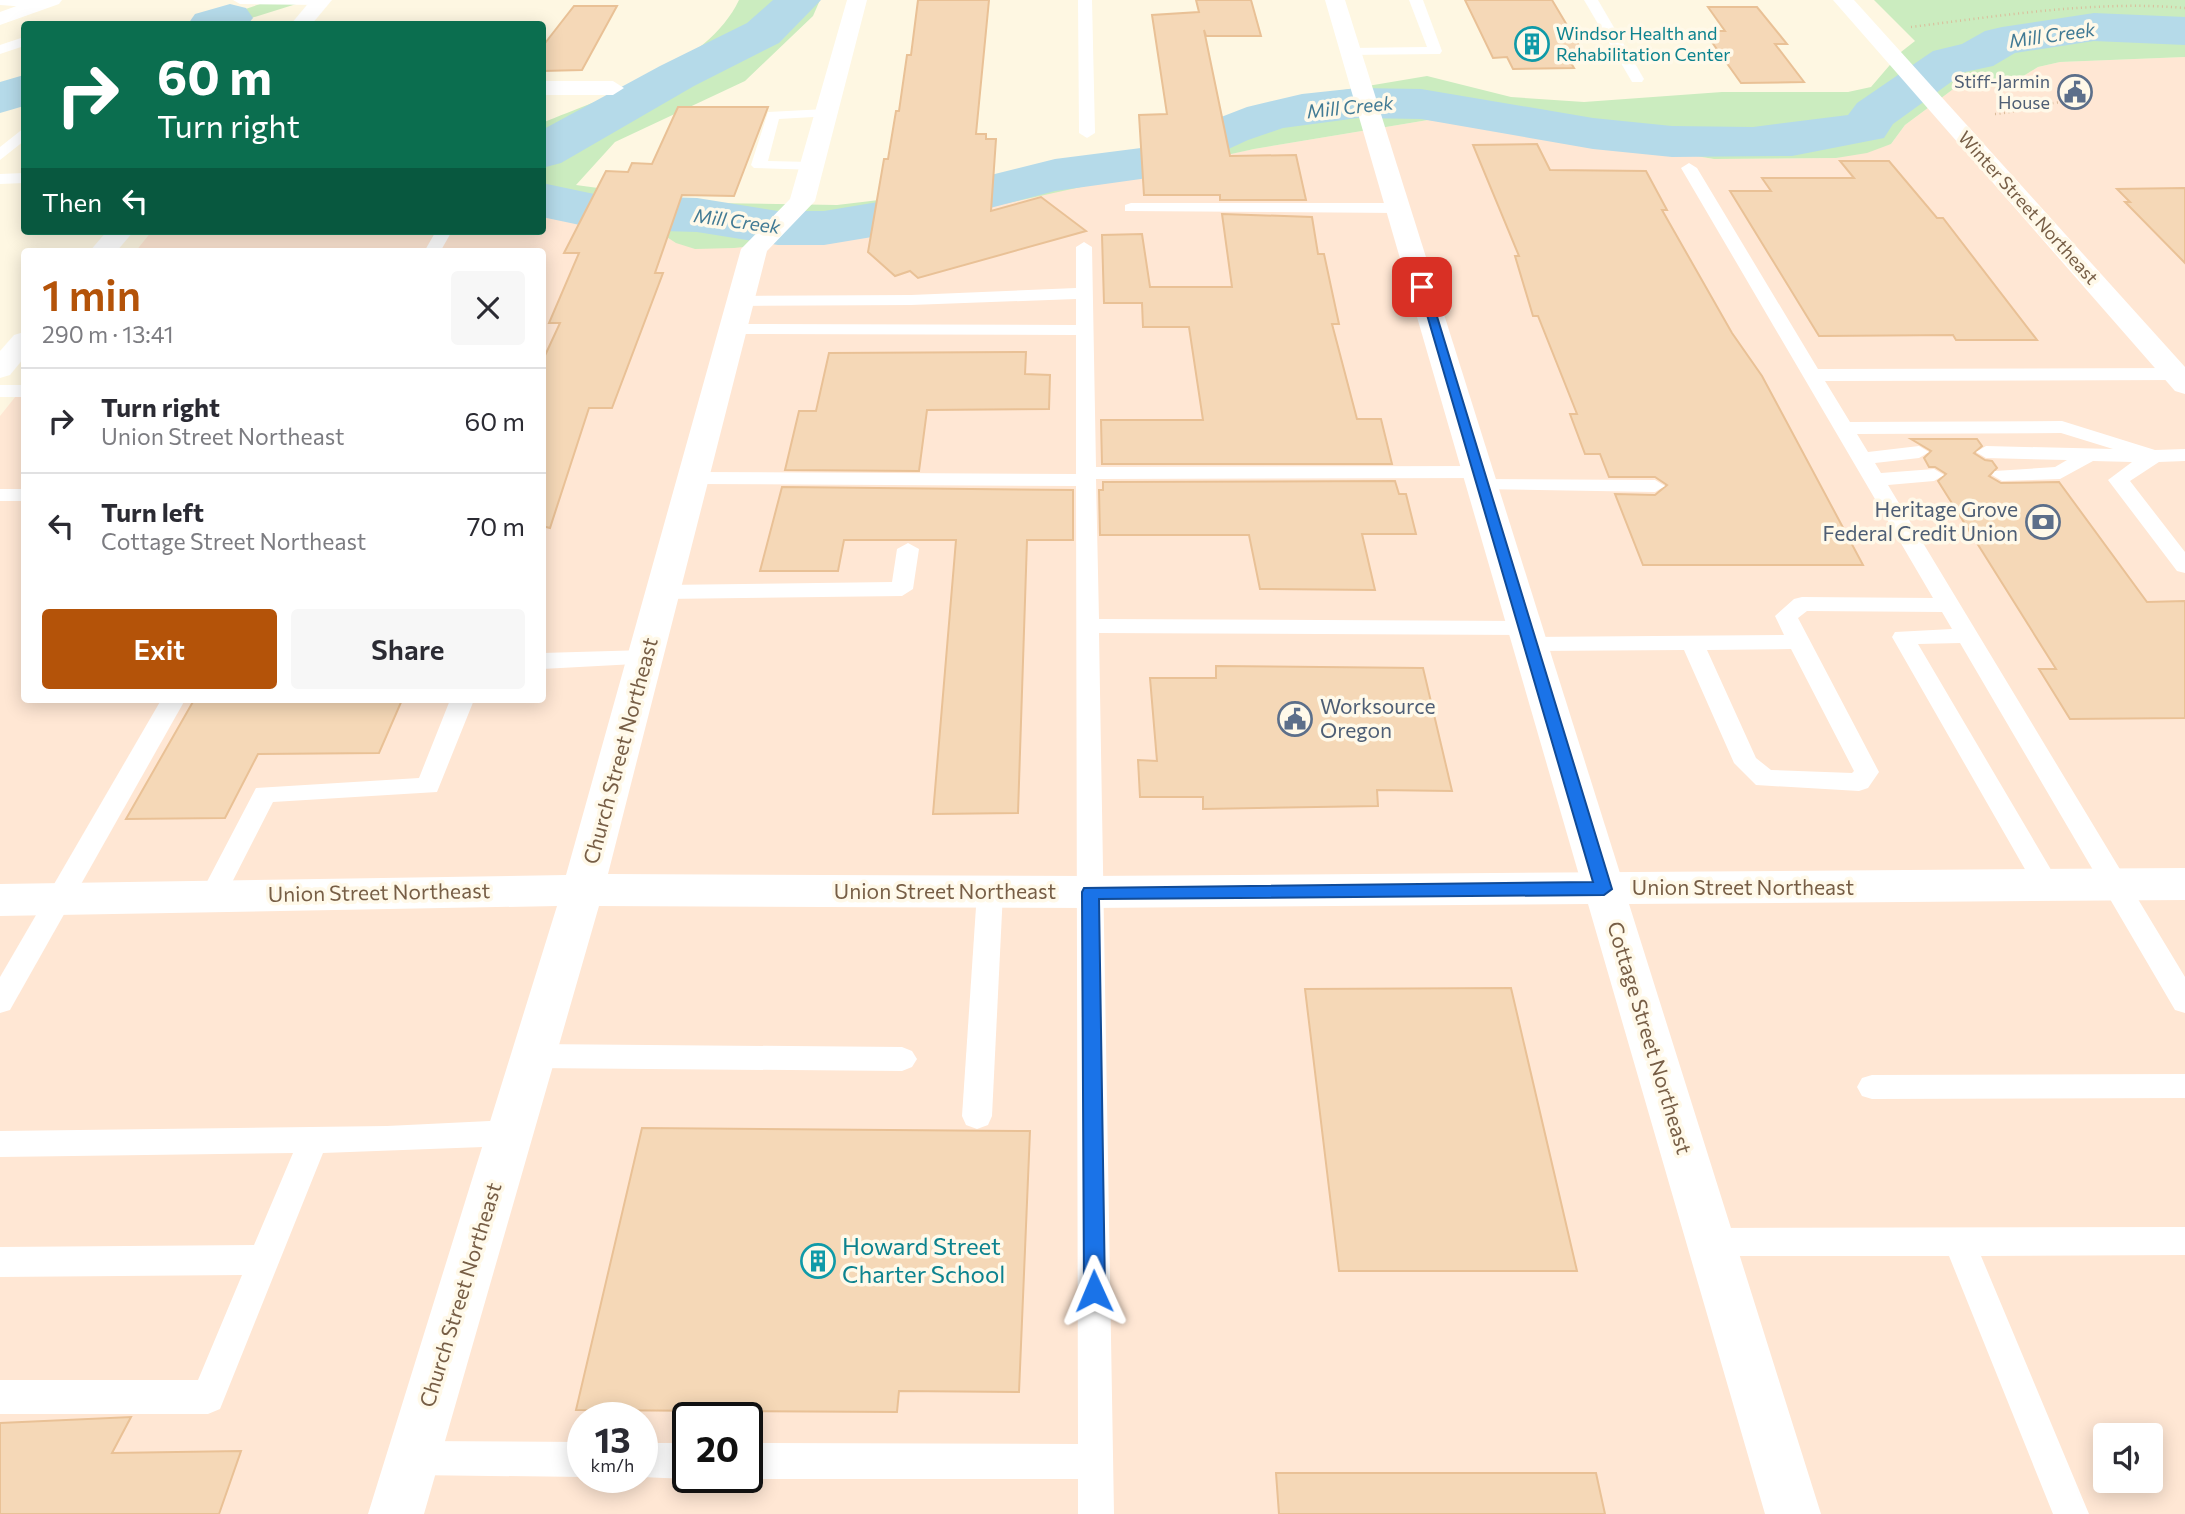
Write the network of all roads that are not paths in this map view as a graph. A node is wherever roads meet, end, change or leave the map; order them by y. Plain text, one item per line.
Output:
1 (240, 0) edge
2 (858, 0) edge
3 (1085, 0) edge
4 (1335, 0) edge
5 (1416, 0) edge
6 (1591, 0) edge
7 (1844, 0) edge
8 (0, 1) edge
9 (322, 1) edge
10 (47, 2) edge
11 (0, 19) edge
12 (304, 21) edge
13 (21, 42) edge
14 (0, 50) edge
15 (1351, 52) junction
16 (1637, 79) dead end
17 (546, 88) edge
18 (613, 88) dead end
19 (826, 113) junction
20 (21, 126) edge
21 (0, 130) edge
22 (1087, 133) dead end
23 (21, 136) edge
24 (0, 155) edge
25 (811, 167) junction
26 (1689, 168) dead end
27 (21, 178) edge
28 (0, 179) edge
29 (1131, 208) dead end
30 (1398, 208) junction
31 (117, 235) edge
32 (1084, 247) dead end
33 (106, 248) edge
34 (1086, 293) junction
35 (736, 315) junction
36 (1085, 330) junction
37 (21, 344) edge
38 (0, 369) edge
39 (1813, 376) junction
40 (2180, 379) edge
41 (0, 391) edge
42 (21, 391) edge
43 (1844, 428) junction
44 (2185, 455) edge
45 (2087, 456) junction
46 (2154, 456) junction
47 (1927, 463) dead end
48 (1868, 470) junction
49 (1087, 477) junction
50 (694, 478) junction
51 (1479, 478) junction
52 (1655, 486) dead end
53 (0, 495) edge
54 (21, 495) edge
55 (908, 549) dead end
56 (2185, 566) edge
57 (663, 592) junction
58 (1948, 605) junction
59 (1088, 626) junction
60 (1527, 636) junction
61 (1968, 636) junction
62 (1692, 642) junction
63 (1799, 642) junction
64 (646, 658) junction
65 (546, 661) edge
66 (171, 703) edge
67 (461, 703) edge
68 (2185, 884) edge
69 (2115, 885) junction
70 (2047, 886) junction
71 (1604, 889) junction
72 (583, 890) junction
73 (990, 892) junction
74 (1090, 892) junction
75 (212, 897) junction
76 (0, 900) edge
77 (58, 900) junction
78 (0, 1002) edge
79 (2185, 1002) edge
80 (534, 1056) junction
81 (902, 1059) dead end
82 (2185, 1086) edge
83 (1872, 1087) dead end
84 (977, 1116) dead end
85 (510, 1133) junction
86 (313, 1141) junction
87 (0, 1144) edge
88 (1959, 1241) junction
89 (2185, 1241) edge
90 (1710, 1242) junction
91 (264, 1260) junction
92 (0, 1262) edge
93 (0, 1397) edge
94 (412, 1458) junction
95 (567, 1460) edge
96 (763, 1461) edge
97 (1096, 1462) junction
98 (396, 1514) edge
99 (1096, 1514) edge
100 (1793, 1514) edge
101 (2071, 1514) edge

1 - 9 lane
2 - 19 street, Church Street Northeast
3 - 22 lane
4 - 15 street, Cottage Street Northeast
5 - 15 lane
6 - 16 lane
7 - 40 street, Winter Street Northeast
8 - 10 lane
9 - 12 street
10 - 11 street
13 - 14 lane
15 - 30 street, Cottage Street Northeast
17 - 18 street
19 - 25 street, Church Street Northeast
19 - 25 lane
20 - 21 lane
23 - 24 lane
25 - 35 street, Church Street Northeast
26 - 39 lane
27 - 28 lane
29 - 30 lane
30 - 51 street, Cottage Street Northeast
31 - 33 street
32 - 34 lane
34 - 35 lane
34 - 36 lane
35 - 36 lane
35 - 50 street, Church Street Northeast
36 - 49 lane
37 - 38 street
39 - 40 lane
39 - 43 lane
41 - 42 lane
43 - 46 lane
43 - 48 lane
44 - 46 lane
45 - 45 lane
45 - 46 lane
46 - 56 lane
47 - 48 lane
48 - 58 lane
49 - 50 lane
49 - 51 lane
49 - 59 lane
50 - 57 street, Church Street Northeast
51 - 52 lane
51 - 60 street, Cottage Street Northeast
53 - 54 lane
55 - 57 lane
57 - 64 street, Church Street Northeast
58 - 61 lane
58 - 63 lane
59 - 60 lane
59 - 74 lane
60 - 62 lane
60 - 71 street, Cottage Street Northeast
61 - 69 lane
61 - 70 lane
62 - 63 lane
62 - 63 lane
64 - 65 lane
64 - 72 street, Church Street Northeast
66 - 77 lane
67 - 75 lane
68 - 69 street, Union Street Northeast
69 - 70 street, Union Street Northeast
69 - 79 lane
70 - 71 street, Union Street Northeast
71 - 74 street, Union Street Northeast
71 - 90 street, Cottage Street Northeast
72 - 73 street, Union Street Northeast
72 - 75 street, Union Street Northeast
72 - 80 street, Church Street Northeast
73 - 74 street, Union Street Northeast
73 - 84 lane
74 - 97 lane
75 - 77 street, Union Street Northeast
76 - 77 street, Union Street Northeast
77 - 78 lane
80 - 81 lane
80 - 85 street, Church Street Northeast
82 - 83 lane
85 - 86 lane
85 - 94 street, Church Street Northeast
86 - 87 lane
86 - 91 lane
88 - 89 lane
88 - 90 lane
88 - 101 lane
90 - 100 street, Cottage Street Northeast
91 - 92 lane
91 - 93 lane
94 - 95 lane
94 - 98 street, Church Street Northeast
96 - 97 lane
97 - 99 lane

